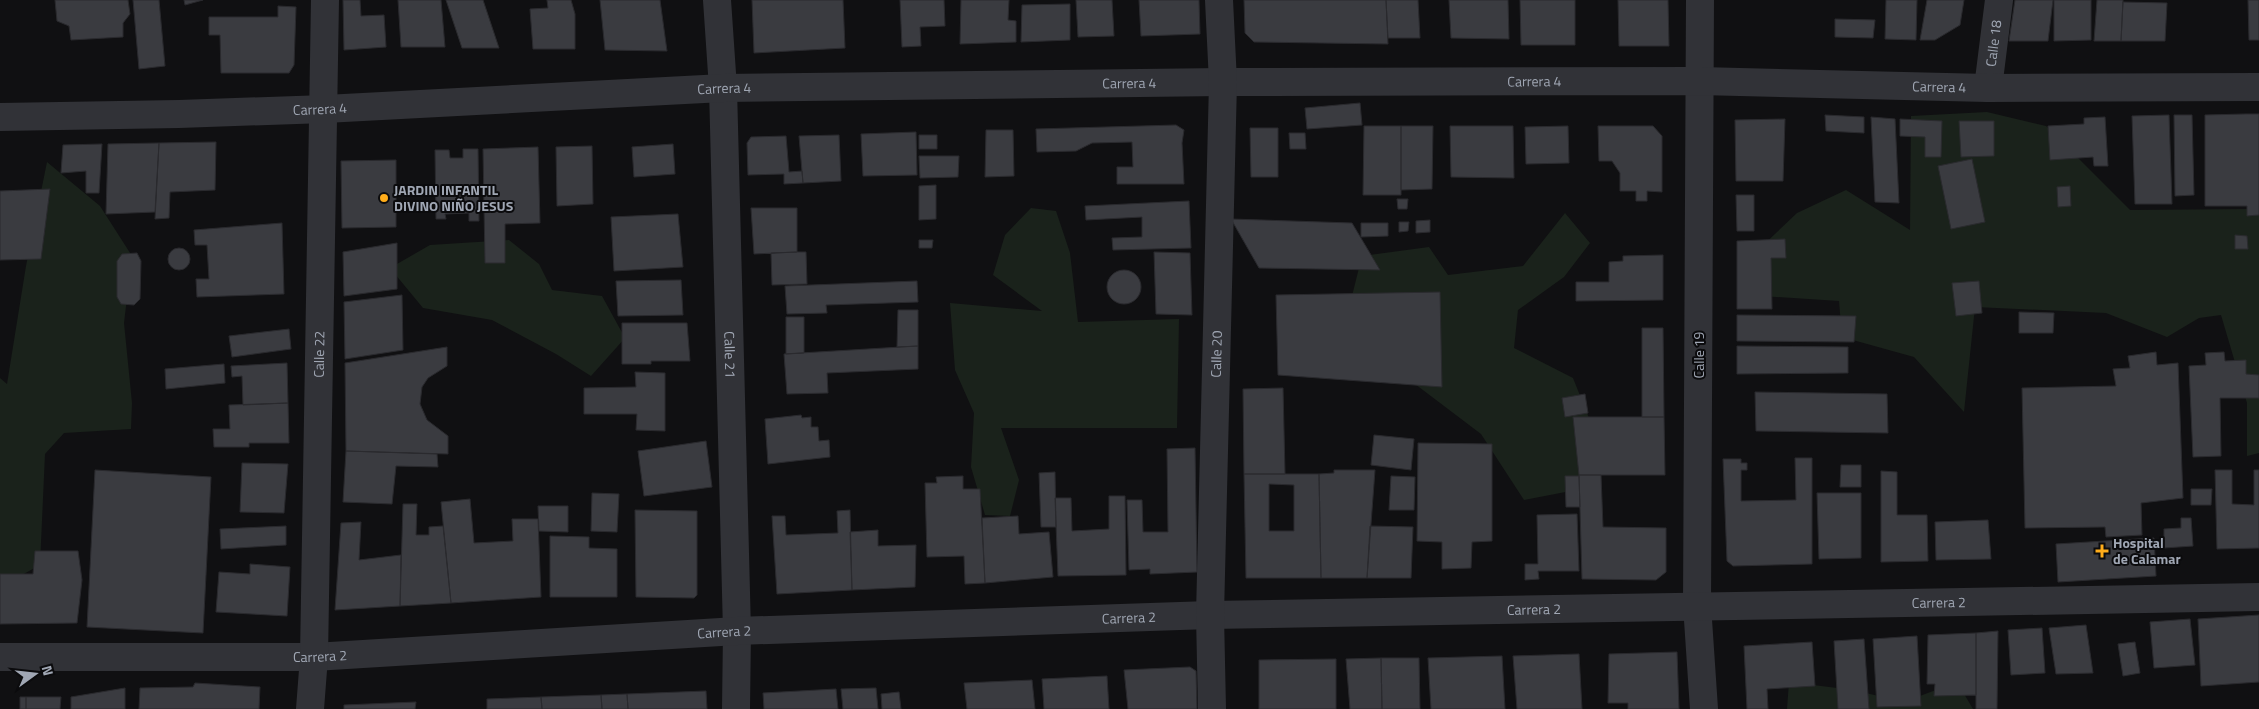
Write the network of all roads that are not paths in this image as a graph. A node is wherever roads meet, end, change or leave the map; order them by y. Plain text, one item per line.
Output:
1 (325, 0) edge
2 (716, 0) edge
3 (1219, 0) edge
4 (1700, 0) edge
5 (2000, 0) edge
6 (1700, 81) junction
7 (1224, 82) junction
8 (2259, 87) edge
9 (723, 88) junction
10 (1988, 88) junction
11 (324, 109) junction
12 (0, 117) edge
13 (2259, 597) edge
14 (1697, 606) junction
15 (1210, 615) junction
16 (738, 631) junction
17 (0, 657) edge
18 (314, 657) junction
19 (310, 709) edge
20 (736, 709) edge
21 (1212, 709) edge
22 (1704, 709) edge

1 - 11 street, Calle 22
2 - 9 street, Calle 21
3 - 7 street, Calle 20
4 - 6 street, Calle 19
5 - 10 street, Calle 18
6 - 7 street, Carrera 4
6 - 10 street, Carrera 4
6 - 14 street, Calle 19
7 - 9 street, Carrera 4
7 - 15 street, Calle 20
8 - 10 street, Carrera 4
9 - 11 street, Carrera 4
9 - 16 street, Calle 21
11 - 12 street, Carrera 4
11 - 18 street, Calle 22
13 - 14 street, Carrera 2
14 - 15 street, Carrera 2
14 - 22 street, Calle 19
15 - 16 street, Carrera 2
15 - 21 street, Calle 20
16 - 18 street, Carrera 2
16 - 20 street, Calle 21
17 - 18 street, Carrera 2
18 - 19 street, Calle 22

